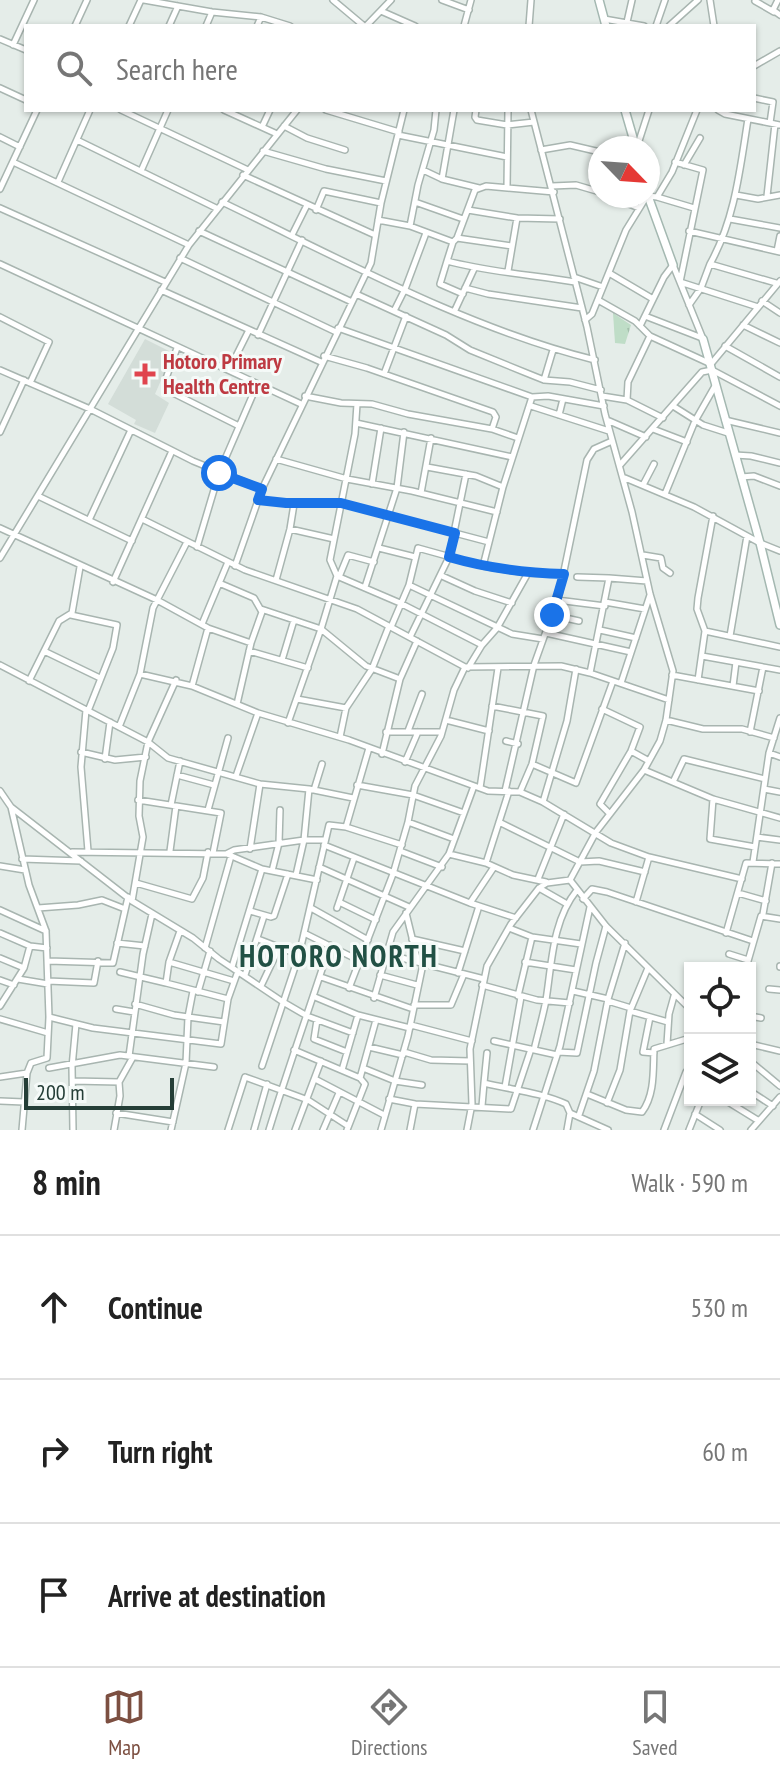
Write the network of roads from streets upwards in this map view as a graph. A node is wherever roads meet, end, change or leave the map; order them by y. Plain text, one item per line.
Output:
1 (87, 0) edge
2 (143, 0) edge
3 (333, 0) edge
4 (391, 0) edge
5 (442, 0) edge
6 (471, 0) edge
7 (531, 0) edge
8 (599, 0) edge
9 (632, 0) edge
10 (665, 0) edge
11 (698, 0) edge
12 (710, 0) edge
13 (778, 0) edge
14 (31, 1) edge
15 (755, 1) edge
16 (178, 6) junction
17 (469, 10) junction
18 (381, 11) junction
19 (212, 12) junction
20 (777, 13) edge
21 (261, 17) junction
22 (605, 22) edge
23 (627, 22) junction
24 (76, 24) edge
25 (130, 24) edge
26 (170, 24) edge
27 (207, 24) edge
28 (258, 24) edge
29 (284, 24) edge
30 (363, 24) edge
31 (367, 24) edge
32 (410, 24) edge
33 (465, 24) edge
34 (529, 24) edge
35 (636, 24) edge
36 (657, 24) edge
37 (671, 24) edge
38 (714, 24) edge
39 (0, 39) edge
40 (13, 45) junction
41 (24, 49) edge
42 (779, 54) edge
43 (756, 65) edge
44 (0, 88) edge
45 (756, 98) edge
46 (24, 99) edge
47 (36, 112) edge
48 (89, 112) edge
49 (129, 112) edge
50 (167, 112) edge
51 (228, 112) edge
52 (269, 112) edge
53 (295, 112) edge
54 (332, 112) edge
55 (403, 112) edge
56 (436, 112) edge
57 (454, 112) edge
58 (476, 112) edge
59 (508, 112) edge
60 (626, 112) edge
61 (648, 112) edge
62 (696, 112) edge
63 (722, 112) edge
64 (531, 115) edge
65 (748, 119) junction
66 (775, 124) edge
67 (507, 125) junction
68 (284, 126) junction
69 (262, 127) junction
70 (159, 128) junction
71 (398, 133) junction
72 (277, 134) junction
73 (633, 136) edge
74 (641, 136) edge
75 (0, 137) edge
76 (700, 138) dead end
77 (77, 140) junction
78 (431, 142) junction
79 (447, 145) junction
80 (20, 147) junction
81 (588, 149) edge
82 (345, 150) dead end
83 (541, 150) junction
84 (263, 151) junction
85 (507, 157) junction
86 (13, 162) junction
87 (675, 162) junction
88 (684, 165) junction
89 (423, 170) junction
90 (141, 172) junction
91 (246, 172) junction
92 (442, 179) junction
93 (386, 181) junction
94 (58, 182) junction
95 (479, 188) junction
96 (507, 188) junction
97 (588, 188) edge
98 (0, 189) edge
99 (553, 189) junction
100 (660, 191) edge
101 (736, 195) junction
102 (780, 195) edge
103 (767, 196) junction
104 (660, 198) edge
105 (222, 202) junction
106 (415, 202) junction
107 (381, 203) junction
108 (307, 205) junction
109 (0, 208) edge
110 (217, 208) junction
111 (639, 208) edge
112 (652, 208) edge
113 (694, 208) junction
114 (316, 210) junction
115 (468, 210) junction
116 (517, 218) junction
117 (463, 219) junction
118 (560, 219) junction
119 (730, 219) junction
120 (378, 220) junction
121 (410, 226) junction
122 (780, 228) edge
123 (199, 231) junction
124 (689, 231) junction
125 (426, 233) junction
126 (292, 235) junction
127 (375, 235) junction
128 (780, 236) edge
129 (302, 240) junction
130 (455, 240) junction
131 (724, 240) junction
132 (189, 245) junction
133 (512, 246) junction
134 (779, 252) edge
135 (180, 258) junction
136 (447, 261) junction
137 (0, 264) edge
138 (710, 264) junction
139 (673, 265) junction
140 (474, 269) junction
141 (286, 271) junction
142 (508, 271) junction
143 (367, 273) junction
144 (609, 273) junction
145 (574, 279) junction
146 (165, 282) junction
147 (680, 282) junction
148 (778, 282) edge
149 (603, 287) junction
150 (701, 288) junction
151 (405, 289) junction
152 (161, 290) junction
153 (464, 291) junction
154 (356, 294) junction
155 (653, 299) junction
156 (598, 300) junction
157 (272, 301) junction
158 (352, 302) junction
159 (760, 304) junction
160 (689, 305) junction
161 (582, 308) junction
162 (455, 310) junction
163 (394, 311) junction
164 (780, 313) edge
165 (406, 316) junction
166 (645, 316) junction
167 (0, 317) edge
168 (585, 320) junction
169 (743, 325) junction
170 (640, 326) junction
171 (138, 327) junction
172 (249, 330) junction
173 (337, 330) junction
174 (258, 335) junction
175 (650, 336) junction
176 (703, 339) junction
177 (780, 343) edge
178 (725, 346) junction
179 (393, 347) junction
180 (177, 348) junction
181 (553, 350) junction
182 (323, 359) junction
183 (595, 360) junction
184 (711, 367) junction
185 (0, 370) edge
186 (229, 370) junction
187 (384, 374) junction
188 (780, 377) edge
189 (544, 380) junction
190 (27, 381) junction
191 (257, 385) junction
192 (715, 386) junction
193 (602, 393) junction
194 (305, 396) junction
195 (532, 397) junction
196 (563, 399) junction
197 (627, 400) junction
198 (301, 404) junction
199 (357, 404) junction
200 (531, 406) junction
201 (604, 406) junction
202 (673, 406) junction
203 (780, 406) edge
204 (90, 409) junction
205 (559, 415) junction
206 (663, 418) junction
207 (607, 420) junction
208 (725, 420) junction
209 (695, 421) junction
210 (356, 423) junction
211 (239, 426) junction
212 (381, 428) junction
213 (492, 429) junction
214 (653, 429) junction
215 (131, 430) junction
216 (610, 431) junction
217 (0, 432) edge
218 (404, 432) junction
219 (728, 433) junction
220 (780, 433) edge
221 (646, 437) junction
222 (431, 438) junction
223 (518, 438) junction
224 (612, 441) junction
225 (687, 442) junction
226 (172, 451) junction
227 (735, 455) junction
228 (512, 457) junction
229 (276, 459) junction
230 (780, 463) edge
231 (654, 464) dead end
232 (620, 466) junction
233 (427, 467) junction
234 (219, 473) junction
235 (466, 474) junction
236 (741, 477) junction
237 (624, 478) junction
238 (347, 479) junction
239 (372, 484) junction
240 (643, 485) junction
241 (780, 486) edge
242 (503, 487) junction
243 (397, 488) junction
244 (262, 489) junction
245 (421, 493) junction
246 (665, 494) junction
247 (38, 496) junction
248 (258, 500) junction
249 (341, 503) junction
250 (460, 503) junction
251 (294, 504) junction
252 (497, 512) junction
253 (389, 515) junction
254 (713, 516) junction
255 (142, 519) junction
256 (89, 520) junction
257 (0, 528) edge
258 (290, 529) junction
259 (455, 533) junction
260 (14, 535) junction
261 (747, 536) junction
262 (334, 539) junction
263 (132, 541) junction
264 (187, 542) junction
265 (489, 542) junction
266 (760, 543) junction
267 (197, 547) junction
268 (379, 548) junction
269 (780, 551) edge
270 (643, 555) junction
271 (415, 557) junction
272 (449, 557) junction
273 (0, 558) edge
274 (228, 562) junction
275 (374, 562) junction
276 (235, 566) junction
277 (483, 566) junction
278 (80, 567) junction
279 (528, 573) junction
280 (670, 573) dead end
281 (564, 574) junction
282 (442, 576) junction
283 (338, 577) junction
284 (577, 577) dead end
285 (609, 578) junction
286 (276, 581) junction
287 (647, 581) junction
288 (113, 582) junction
289 (219, 583) junction
290 (409, 585) junction
291 (365, 587) junction
292 (432, 594) junction
293 (650, 594) junction
294 (329, 599) junction
295 (157, 600) junction
296 (557, 600) junction
297 (400, 603) junction
298 (512, 603) junction
299 (605, 604) junction
300 (778, 608) edge
301 (261, 609) junction
302 (645, 609) junction
303 (422, 614) junction
304 (71, 615) junction
305 (552, 615) junction
306 (294, 620) junction
307 (579, 621) dead end
308 (780, 625) edge
309 (205, 626) junction
310 (390, 626) junction
311 (497, 628) junction
312 (321, 629) junction
313 (600, 630) junction
314 (705, 631) junction
315 (544, 636) junction
316 (730, 636) junction
317 (410, 637) junction
318 (636, 638) junction
319 (417, 641) junction
320 (597, 642) junction
321 (251, 643) junction
322 (482, 645) junction
323 (780, 647) edge
324 (44, 651) junction
325 (249, 651) junction
326 (631, 652) junction
327 (702, 656) junction
328 (282, 660) junction
329 (736, 662) junction
330 (0, 665) edge
331 (534, 665) junction
332 (763, 667) junction
333 (308, 668) junction
334 (466, 668) junction
335 (498, 668) junction
336 (372, 669) junction
337 (576, 669) junction
338 (780, 670) edge
339 (590, 673) junction
340 (140, 674) junction
341 (672, 675) junction
342 (100, 678) junction
343 (400, 679) junction
344 (176, 680) junction
345 (698, 680) junction
346 (29, 681) junction
347 (613, 681) junction
348 (621, 683) junction
349 (192, 686) junction
350 (733, 686) junction
351 (759, 691) junction
352 (422, 694) dead end
353 (297, 699) junction
354 (669, 700) junction
355 (237, 704) junction
356 (492, 706) junction
357 (346, 708) junction
358 (602, 709) junction
359 (87, 711) junction
360 (525, 711) junction
361 (258, 713) junction
362 (780, 718) edge
363 (446, 720) junction
364 (666, 720) junction
365 (110, 722) junction
366 (288, 723) junction
367 (119, 727) junction
368 (408, 731) junction
369 (489, 731) junction
370 (386, 732) junction
371 (418, 732) junction
372 (442, 732) junction
373 (750, 732) junction
374 (340, 737) junction
375 (228, 738) dead end
376 (774, 738) junction
377 (506, 741) dead end
378 (148, 742) junction
379 (518, 744) junction
380 (369, 748) junction
381 (631, 751) junction
382 (81, 752) junction
383 (769, 753) junction
384 (382, 754) junction
385 (146, 757) junction
386 (780, 757) edge
387 (105, 759) junction
388 (180, 761) junction
389 (649, 761) junction
390 (405, 762) junction
391 (322, 764) dead end
392 (532, 764) junction
393 (422, 768) junction
394 (644, 770) junction
395 (218, 771) junction
396 (554, 773) junction
397 (177, 775) junction
398 (236, 776) junction
399 (765, 779) junction
400 (673, 782) junction
401 (260, 784) junction
402 (214, 785) junction
403 (357, 785) junction
404 (477, 787) junction
405 (764, 789) junction
406 (312, 790) junction
407 (0, 791) edge
408 (507, 791) junction
409 (520, 792) junction
410 (780, 792) edge
411 (413, 795) junction
412 (353, 798) junction
413 (713, 799) junction
414 (138, 800) junction
415 (543, 802) junction
416 (174, 806) junction
417 (11, 807) junction
418 (208, 810) junction
419 (280, 810) dead end
420 (464, 813) junction
421 (564, 814) junction
422 (610, 814) junction
423 (761, 814) junction
424 (780, 818) edge
425 (408, 822) junction
426 (499, 822) junction
427 (346, 827) junction
428 (596, 832) junction
429 (757, 837) junction
430 (454, 839) junction
431 (304, 840) junction
432 (780, 840) edge
433 (279, 843) junction
434 (324, 843) junction
435 (550, 846) junction
436 (755, 847) junction
437 (401, 848) junction
438 (250, 849) junction
439 (88, 851) junction
440 (142, 851) junction
441 (170, 851) junction
442 (71, 852) junction
443 (210, 853) junction
444 (449, 854) junction
445 (228, 855) junction
446 (649, 857) junction
447 (354, 858) junction
448 (22, 859) junction
449 (81, 861) junction
450 (580, 862) junction
451 (753, 862) junction
452 (486, 863) junction
453 (772, 863) junction
454 (780, 864) edge
455 (0, 866) edge
456 (319, 867) junction
457 (442, 867) junction
458 (494, 867) junction
459 (262, 869) junction
460 (25, 870) junction
461 (272, 871) junction
462 (645, 872) junction
463 (288, 874) junction
464 (393, 874) junction
465 (296, 875) junction
466 (346, 878) junction
467 (538, 879) junction
468 (742, 879) junction
469 (317, 880) junction
470 (570, 880) junction
471 (136, 883) junction
472 (547, 883) junction
473 (425, 886) junction
474 (539, 888) junction
475 (577, 890) junction
476 (738, 893) junction
477 (385, 895) junction
478 (130, 899) junction
479 (583, 899) junction
480 (766, 901) junction
481 (636, 902) junction
482 (470, 903) junction
483 (567, 904) junction
484 (479, 906) junction
485 (590, 907) junction
486 (38, 908) junction
487 (311, 908) junction
488 (125, 909) junction
489 (408, 909) junction
490 (0, 910) edge
491 (250, 911) junction
492 (152, 914) junction
493 (763, 914) junction
494 (264, 916) junction
495 (516, 918) junction
496 (780, 919) edge
497 (376, 920) junction
498 (606, 926) junction
499 (509, 928) junction
500 (46, 931) junction
501 (180, 931) junction
502 (0, 933) edge
503 (304, 933) junction
504 (726, 933) junction
505 (532, 937) junction
506 (258, 939) junction
507 (412, 939) junction
508 (368, 940) junction
509 (555, 940) junction
510 (753, 941) junction
511 (117, 943) junction
512 (625, 943) junction
513 (581, 944) junction
514 (330, 945) junction
515 (30, 946) junction
516 (145, 946) junction
517 (47, 948) junction
518 (279, 948) junction
519 (207, 949) junction
520 (465, 951) junction
521 (386, 954) junction
522 (729, 954) dead end
523 (299, 955) junction
524 (0, 958) edge
525 (748, 960) joint
526 (48, 961) junction
527 (98, 961) junction
528 (360, 961) junction
529 (169, 962) junction
530 (525, 962) junction
531 (420, 963) junction
532 (550, 967) junction
533 (24, 968) junction
534 (648, 968) junction
535 (235, 969) junction
536 (576, 970) junction
537 (204, 971) junction
538 (120, 972) dead end
539 (461, 974) junction
540 (380, 975) junction
541 (140, 976) junction
542 (244, 976) junction
543 (321, 977) junction
544 (0, 980) edge
545 (234, 981) junction
546 (16, 982) junction
547 (48, 982) junction
548 (483, 982) junction
549 (166, 983) junction
550 (418, 985) junction
551 (260, 987) junction
552 (349, 988) junction
553 (769, 989) dead end
554 (780, 990) edge
555 (573, 991) junction
556 (196, 992) junction
557 (590, 995) junction
558 (675, 995) junction
559 (519, 996) junction
560 (3, 997) edge
561 (315, 997) junction
562 (374, 998) junction
563 (228, 999) junction
564 (608, 1000) junction
565 (546, 1001) junction
566 (283, 1002) junction
567 (570, 1003) junction
568 (684, 1003) edge
569 (135, 1004) junction
570 (0, 1006) edge
571 (413, 1007) junction
572 (116, 1009) dead end
573 (630, 1009) junction
574 (134, 1012) junction
575 (358, 1015) junction
576 (307, 1016) junction
577 (49, 1017) junction
578 (188, 1017) junction
579 (650, 1017) junction
580 (756, 1017) edge
581 (761, 1018) dead end
582 (0, 1019) edge
583 (317, 1020) junction
584 (376, 1020) junction
585 (224, 1022) junction
586 (668, 1022) junction
587 (76, 1024) junction
588 (410, 1026) junction
589 (48, 1033) junction
590 (131, 1033) junction
591 (353, 1033) junction
592 (187, 1040) junction
593 (684, 1040) edge
594 (472, 1041) junction
595 (494, 1041) dead end
596 (667, 1044) junction
597 (512, 1045) junction
598 (756, 1045) edge
599 (369, 1047) junction
600 (533, 1049) junction
601 (294, 1050) junction
602 (780, 1051) edge
603 (347, 1052) junction
604 (403, 1053) junction
605 (487, 1053) dead end
606 (558, 1053) junction
607 (654, 1053) junction
608 (131, 1056) junction
609 (321, 1061) junction
610 (470, 1061) junction
611 (186, 1063) junction
612 (73, 1065) junction
613 (262, 1066) dead end
614 (756, 1066) edge
615 (214, 1067) dead end
616 (49, 1068) dead end
617 (363, 1068) junction
618 (342, 1070) junction
619 (27, 1073) junction
620 (0, 1077) edge
621 (684, 1077) edge
622 (360, 1078) junction
623 (315, 1079) junction
624 (73, 1081) junction
625 (395, 1081) junction
626 (119, 1082) junction
627 (484, 1083) junction
628 (267, 1084) junction
629 (422, 1085) dead end
630 (780, 1086) edge
631 (505, 1087) junction
632 (282, 1089) junction
633 (519, 1089) junction
634 (339, 1093) junction
635 (544, 1094) junction
636 (587, 1094) junction
637 (756, 1094) edge
638 (780, 1097) edge
639 (389, 1099) junction
640 (308, 1100) junction
641 (0, 1101) edge
642 (24, 1102) junction
643 (357, 1102) junction
644 (607, 1103) junction
645 (415, 1104) junction
646 (776, 1105) edge
647 (472, 1106) junction
648 (482, 1106) junction
649 (698, 1106) edge
650 (735, 1106) edge
651 (116, 1113) junction
652 (570, 1113) junction
653 (695, 1114) junction
654 (329, 1115) junction
655 (384, 1115) junction
656 (579, 1115) junction
657 (759, 1121) junction
658 (173, 1122) junction
659 (349, 1128) edge
660 (22, 1130) edge
661 (73, 1130) edge
662 (114, 1130) edge
663 (171, 1130) edge
664 (228, 1130) edge
665 (254, 1130) edge
666 (269, 1130) edge
667 (295, 1130) edge
668 (323, 1130) edge
669 (381, 1130) edge
670 (410, 1130) edge
671 (467, 1130) edge
672 (533, 1130) edge
673 (567, 1130) edge
674 (608, 1130) edge
675 (664, 1130) edge
676 (689, 1130) edge
677 (720, 1130) edge
678 (751, 1130) edge

1 - 24 street
2 - 16 street
2 - 25 street
3 - 30 street
4 - 18 street
5 - 17 street
6 - 17 street
7 - 34 street
8 - 22 street
9 - 23 street
10 - 36 street
11 - 37 street
12 - 38 street
13 - 20 street
14 - 40 street
15 - 20 street
16 - 19 street
16 - 26 street
17 - 33 street
18 - 31 street
18 - 32 street
19 - 21 street
19 - 27 street
21 - 28 street
21 - 29 street
22 - 23 street
23 - 35 street
39 - 40 street
40 - 41 street
42 - 43 street
44 - 46 street
45 - 66 street
47 - 80 street
48 - 77 street
49 - 70 street
50 - 70 street
51 - 69 street
52 - 69 street
53 - 68 street
54 - 71 street
55 - 71 street
56 - 78 street
57 - 79 street
58 - 67 street
59 - 67 street
60 - 73 street
61 - 74 street
62 - 87 street
63 - 65 street
64 - 67 street
64 - 83 street
65 - 66 street
65 - 101 street
66 - 103 street
67 - 85 street
68 - 72 street
68 - 82 street
69 - 72 street
70 - 90 street
70 - 91 street
71 - 78 street
71 - 93 street
72 - 84 street
75 - 80 street
76 - 88 street
77 - 90 street
77 - 94 street
78 - 79 street
78 - 89 street
79 - 85 street
79 - 92 street
80 - 86 street
81 - 83 street
83 - 99 street
84 - 91 street
84 - 93 street
85 - 96 street
86 - 94 street
86 - 98 street
87 - 88 street
87 - 100 street
88 - 113 street
89 - 92 street
89 - 106 street
90 - 110 street
91 - 105 street
91 - 108 street
92 - 95 street
93 - 107 street
94 - 132 street
95 - 96 street
95 - 115 street
96 - 99 street
97 - 99 street
99 - 118 street
101 - 103 street
101 - 119 street
102 - 103 street
104 - 113 street
105 - 110 street
105 - 126 street
106 - 117 street
106 - 121 street
107 - 114 street
107 - 120 street
108 - 114 street
108 - 126 street
109 - 146 street
110 - 123 street
111 - 144 street
112 - 139 street
113 - 124 street
114 - 127 street
115 - 116 street
115 - 117 street
116 - 118 street
116 - 133 street
117 - 130 street
118 - 145 street
119 - 122 street
119 - 131 street
120 - 121 street
120 - 127 street
121 - 125 street
123 - 132 street
123 - 141 street
124 - 131 street
124 - 147 street
125 - 130 street
125 - 151 street
126 - 129 street
127 - 143 street
128 - 134 street
129 - 141 street
129 - 143 street
130 - 133 street
130 - 136 street
131 - 134 street
131 - 138 street
132 - 135 street
133 - 142 street
135 - 146 street
135 - 157 street
136 - 140 street
136 - 153 street
137 - 171 street
138 - 148 street
138 - 150 street
139 - 147 street
139 - 155 street
140 - 142 street
140 - 153 street
141 - 157 street
141 - 158 street
142 - 145 street
143 - 151 street
143 - 154 street
144 - 149 street
144 - 155 street
145 - 149 street
145 - 161 street
146 - 152 street
147 - 150 street
147 - 160 street
148 - 159 street
149 - 156 street
150 - 159 street
150 - 160 street
151 - 162 street
151 - 163 street
152 - 171 street
152 - 172 street
153 - 161 street
153 - 162 street
154 - 158 street
154 - 163 street
155 - 166 street
156 - 168 street
156 - 170 street
157 - 173 street
157 - 174 street
158 - 173 street
159 - 164 street
159 - 169 street
160 - 176 street
161 - 168 street
162 - 181 street
163 - 165 street
165 - 179 street
165 - 189 street
166 - 170 street
166 - 176 street
167 - 190 street
168 - 183 street
169 - 177 street
169 - 178 street
170 - 175 street
171 - 180 street
171 - 204 street
172 - 174 street
172 - 186 street
173 - 179 street
173 - 182 street
174 - 182 street
175 - 184 street
175 - 197 street
176 - 184 street
178 - 184 street
178 - 188 street
179 - 187 street
179 - 195 street
180 - 186 street
180 - 211 street
181 - 183 street
181 - 189 street
182 - 187 street
182 - 194 street
183 - 193 street
184 - 192 street
184 - 202 street
184 - 203 street
185 - 190 street
186 - 191 street
187 - 213 street
189 - 193 street
190 - 204 street
190 - 217 street
191 - 198 street
191 - 211 street
192 - 208 street
192 - 209 street
193 - 197 street
193 - 201 street
194 - 198 street
194 - 199 street
195 - 196 street
195 - 200 street
196 - 201 street
196 - 205 street
197 - 206 street
198 - 229 street
199 - 210 street
199 - 213 street
200 - 205 street
200 - 223 street
201 - 207 street
202 - 206 street
202 - 209 street
204 - 215 street
204 - 247 street
205 - 216 street
206 - 214 street
207 - 216 street
207 - 221 street
208 - 219 street
208 - 220 street
209 - 219 street
209 - 225 street
210 - 212 street
210 - 238 street
211 - 234 street
212 - 218 street
212 - 239 street
213 - 223 street
214 - 221 street
214 - 225 street
215 - 226 street
215 - 256 street
216 - 224 street
218 - 222 street
218 - 243 street
219 - 227 street
221 - 232 street
222 - 228 street
222 - 233 street
223 - 228 street
224 - 232 street
224 - 281 street
225 - 246 street
226 - 234 street
226 - 255 street
227 - 230 street
227 - 236 street
228 - 242 street
229 - 238 street
229 - 244 street
231 - 240 street
232 - 237 street
233 - 235 street
233 - 245 street
234 - 244 street
234 - 267 street
235 - 242 street
235 - 250 street
236 - 241 street
236 - 266 street
237 - 240 street
237 - 270 street
238 - 239 street
238 - 249 street
239 - 243 street
240 - 246 street
242 - 252 street
243 - 245 street
243 - 253 street
244 - 248 street
245 - 250 street
246 - 254 street
247 - 256 street
247 - 260 street
248 - 251 street
248 - 276 street
249 - 251 street
249 - 253 street
249 - 262 street
250 - 252 street
250 - 259 street
251 - 258 street
252 - 265 street
253 - 259 street
253 - 268 street
254 - 261 street
254 - 314 street
255 - 263 street
255 - 264 street
256 - 263 street
257 - 260 street
258 - 262 street
258 - 286 street
259 - 265 street
259 - 272 street
260 - 273 street
260 - 278 street
261 - 266 street
261 - 316 street
262 - 283 street
263 - 288 street
264 - 267 street
264 - 295 street
265 - 277 street
266 - 269 street
266 - 300 street
267 - 274 street
268 - 271 street
268 - 275 street
270 - 280 street
270 - 287 street
271 - 272 street
271 - 290 street
272 - 277 street
272 - 282 street
274 - 276 street
274 - 289 street
275 - 283 street
275 - 291 street
276 - 286 street
277 - 279 street
278 - 288 street
278 - 304 street
279 - 281 street
279 - 298 street
281 - 296 street
282 - 292 street
282 - 298 street
283 - 291 street
283 - 294 street
284 - 285 street
285 - 287 street
285 - 299 street
286 - 294 street
287 - 293 street
288 - 295 street
289 - 301 street
289 - 309 street
290 - 292 street
290 - 297 street
291 - 297 street
292 - 303 street
292 - 311 street
293 - 302 street
293 - 341 street
294 - 310 street
294 - 312 street
295 - 309 street
295 - 340 street
296 - 299 street
296 - 305 street
297 - 303 street
297 - 310 street
298 - 311 street
299 - 302 street
299 - 313 street
300 - 308 street
301 - 306 street
301 - 321 street
302 - 318 street
303 - 317 street
303 - 322 street
304 - 324 street
304 - 342 street
305 - 307 street
305 - 315 street
306 - 312 street
306 - 328 street
309 - 321 street
309 - 349 street
310 - 317 street
310 - 336 street
311 - 315 street
311 - 322 street
312 - 333 street
312 - 336 street
313 - 318 street
313 - 320 street
314 - 316 street
314 - 327 street
315 - 320 street
315 - 331 street
316 - 323 street
317 - 319 street
318 - 326 street
319 - 334 street
319 - 343 street
320 - 326 street
320 - 339 street
321 - 325 street
322 - 334 street
324 - 342 street
324 - 346 street
325 - 328 street
325 - 355 street
326 - 348 street
327 - 329 street
327 - 345 street
328 - 333 street
329 - 332 street
329 - 350 street
330 - 346 street
331 - 335 street
331 - 337 street
331 - 360 street
332 - 338 street
332 - 351 street
333 - 353 street
334 - 335 street
334 - 363 street
335 - 356 street
336 - 343 street
336 - 357 street
337 - 339 street
337 - 396 street
339 - 347 street
340 - 344 street
340 - 367 street
341 - 345 street
341 - 354 street
342 - 359 street
343 - 370 street
344 - 349 street
344 - 378 street
345 - 350 street
346 - 359 street
347 - 348 street
347 - 358 street
348 - 354 street
349 - 355 street
350 - 351 street
351 - 373 street
352 - 368 street
353 - 357 street
353 - 366 street
354 - 364 street
355 - 361 street
356 - 360 street
356 - 369 street
357 - 374 street
358 - 381 street
358 - 396 street
359 - 365 street
359 - 382 street
360 - 379 street
360 - 392 street
361 - 366 street
361 - 398 street
362 - 376 street
363 - 369 street
363 - 372 street
364 - 373 street
364 - 389 street
365 - 367 street
365 - 387 street
366 - 374 street
367 - 378 street
368 - 370 street
368 - 371 street
369 - 404 street
370 - 384 street
371 - 372 street
371 - 390 street
372 - 393 street
373 - 376 street
374 - 380 street
375 - 395 street
376 - 383 street
377 - 379 street
378 - 385 street
378 - 388 street
379 - 408 street
380 - 384 street
380 - 403 street
381 - 389 street
381 - 422 street
382 - 387 street
382 - 439 street
383 - 386 street
383 - 399 street
384 - 390 street
385 - 387 street
385 - 414 street
388 - 395 street
388 - 397 street
389 - 394 street
390 - 393 street
391 - 406 street
392 - 396 street
392 - 409 street
393 - 404 street
393 - 411 street
394 - 400 street
394 - 422 street
395 - 398 street
395 - 402 street
396 - 415 street
397 - 402 street
397 - 416 street
398 - 401 street
399 - 400 street
399 - 405 street
400 - 413 street
401 - 406 street
401 - 438 street
402 - 418 street
403 - 411 street
403 - 412 street
404 - 408 street
404 - 420 street
405 - 410 street
405 - 423 street
406 - 412 street
406 - 431 street
407 - 417 street
408 - 409 street
408 - 426 street
409 - 415 street
411 - 420 street
411 - 425 street
412 - 427 street
413 - 423 street
413 - 436 street
414 - 416 street
414 - 440 street
415 - 421 street
416 - 418 street
416 - 441 street
417 - 442 street
417 - 448 street
418 - 443 street
419 - 433 street
420 - 430 street
421 - 428 street
421 - 435 street
422 - 428 street
423 - 424 street
423 - 429 street
425 - 430 street
425 - 437 street
426 - 435 street
426 - 452 street
427 - 434 street
427 - 437 street
428 - 446 street
428 - 450 street
429 - 432 street
429 - 436 street
430 - 444 street
431 - 433 street
431 - 434 street
431 - 465 street
433 - 438 street
433 - 461 street
434 - 447 street
434 - 456 street
435 - 450 street
435 - 467 street
436 - 451 street
437 - 457 street
437 - 464 street
438 - 445 street
439 - 440 street
439 - 442 street
440 - 441 street
440 - 471 street
441 - 443 street
442 - 449 street
443 - 445 street
443 - 471 street
444 - 452 street
444 - 457 street
445 - 459 street
445 - 519 street
446 - 462 street
446 - 468 street
447 - 464 street
447 - 466 street
448 - 449 street
448 - 460 street
449 - 478 street
450 - 462 street
450 - 470 street
451 - 453 street
451 - 468 street
452 - 458 street
453 - 454 street
453 - 480 street
455 - 460 street
456 - 466 street
456 - 469 street
457 - 473 street
458 - 467 street
458 - 482 street
459 - 461 street
459 - 491 street
460 - 486 street
461 - 463 street
462 - 481 street
463 - 465 street
463 - 494 street
464 - 473 street
464 - 477 street
465 - 469 street
466 - 477 street
466 - 497 street
467 - 472 street
468 - 476 street
469 - 487 street
470 - 472 street
470 - 475 street
471 - 478 street
472 - 474 street
473 - 482 street
473 - 489 street
474 - 483 street
474 - 495 street
475 - 479 street
475 - 483 street
476 - 480 street
476 - 504 street
477 - 489 street
477 - 497 street
478 - 488 street
478 - 492 street
479 - 481 street
479 - 485 street
480 - 493 street
481 - 504 street
482 - 484 street
483 - 509 street
484 - 495 street
484 - 520 street
485 - 498 street
485 - 513 street
486 - 488 street
486 - 500 street
487 - 503 street
487 - 508 street
488 - 511 street
489 - 507 street
489 - 521 street
490 - 500 street
491 - 494 street
491 - 535 street
492 - 501 street
492 - 516 street
493 - 496 street
493 - 510 street
494 - 506 street
495 - 499 street
497 - 508 street
498 - 512 street
498 - 557 street
499 - 505 street
499 - 548 street
500 - 517 street
501 - 519 street
501 - 529 street
502 - 515 street
503 - 514 street
503 - 523 street
504 - 510 street
505 - 509 street
505 - 530 street
506 - 518 street
506 - 542 street
507 - 520 street
507 - 531 street
508 - 528 street
509 - 513 street
509 - 532 street
510 - 525 street
511 - 516 street
511 - 527 street
512 - 534 street
512 - 564 street
513 - 536 street
514 - 528 street
514 - 543 street
515 - 517 street
515 - 533 street
516 - 541 street
517 - 526 street
518 - 523 street
518 - 551 street
519 - 535 street
519 - 537 street
520 - 539 street
521 - 531 street
521 - 540 street
522 - 525 street
523 - 566 street
524 - 533 street
526 - 527 street
526 - 547 street
527 - 547 street
528 - 552 street
529 - 537 street
529 - 549 street
530 - 532 street
530 - 559 street
531 - 539 street
531 - 550 street
532 - 536 street
532 - 565 street
533 - 546 street
534 - 558 street
534 - 573 street
535 - 542 street
535 - 545 street
536 - 555 street
537 - 545 street
537 - 556 street
538 - 541 street
539 - 548 street
539 - 571 street
540 - 550 street
540 - 562 street
541 - 549 street
541 - 569 street
542 - 551 street
543 - 552 street
543 - 561 street
544 - 546 street
545 - 563 street
546 - 547 street
546 - 560 street
547 - 577 street
548 - 559 street
548 - 594 street
549 - 556 street
550 - 571 street
551 - 566 street
552 - 562 street
553 - 554 street
555 - 557 street
555 - 567 street
556 - 563 street
556 - 578 street
557 - 564 street
557 - 606 street
558 - 568 street
558 - 586 street
559 - 565 street
559 - 597 street
560 - 570 street
561 - 575 street
561 - 576 street
562 - 571 street
563 - 585 street
564 - 573 street
564 - 636 street
565 - 567 street
565 - 600 street
566 - 576 street
566 - 613 street
567 - 606 street
569 - 574 street
569 - 578 street
571 - 588 street
572 - 574 street
573 - 579 street
573 - 644 street
574 - 590 street
575 - 584 street
575 - 591 street
576 - 583 street
576 - 601 street
577 - 587 street
577 - 589 street
578 - 585 street
578 - 592 street
579 - 586 street
579 - 607 street
580 - 581 street
582 - 589 street
583 - 591 street
583 - 603 street
584 - 588 street
584 - 599 street
585 - 592 street
586 - 596 street
587 - 590 street
587 - 612 street
588 - 594 street
588 - 604 street
589 - 619 street
590 - 592 street
590 - 608 street
591 - 603 street
592 - 611 street
593 - 596 street
594 - 610 street
595 - 597 street
596 - 607 street
597 - 600 street
597 - 631 street
598 - 602 street
599 - 604 street
599 - 617 street
600 - 606 street
600 - 633 street
601 - 609 street
601 - 632 street
603 - 618 street
604 - 610 street
604 - 625 street
605 - 627 street
606 - 635 street
607 - 644 street
608 - 611 street
608 - 612 street
608 - 626 street
609 - 618 street
609 - 623 street
610 - 647 street
611 - 615 street
611 - 658 street
612 - 616 street
612 - 624 street
614 - 630 street
617 - 622 street
617 - 625 street
618 - 622 street
619 - 620 street
619 - 642 street
621 - 675 street
622 - 643 street
623 - 634 street
623 - 640 street
624 - 626 street
624 - 661 street
625 - 629 street
625 - 639 street
626 - 651 street
627 - 631 street
627 - 648 street
628 - 632 street
628 - 664 street
628 - 665 street
631 - 633 street
632 - 640 street
632 - 666 street
633 - 635 street
633 - 648 street
634 - 643 street
634 - 654 street
635 - 652 street
635 - 672 street
636 - 644 street
636 - 656 street
637 - 646 street
638 - 646 street
639 - 645 street
639 - 655 street
640 - 654 street
640 - 667 street
641 - 642 street
642 - 660 street
643 - 655 street
643 - 659 street
645 - 647 street
645 - 670 street
646 - 657 street
647 - 648 street
647 - 671 street
649 - 653 street
650 - 657 street
651 - 658 street
651 - 662 street
652 - 656 street
652 - 673 street
653 - 676 street
653 - 677 street
654 - 659 street
654 - 668 street
655 - 669 street
656 - 674 street
657 - 678 street
658 - 663 street

